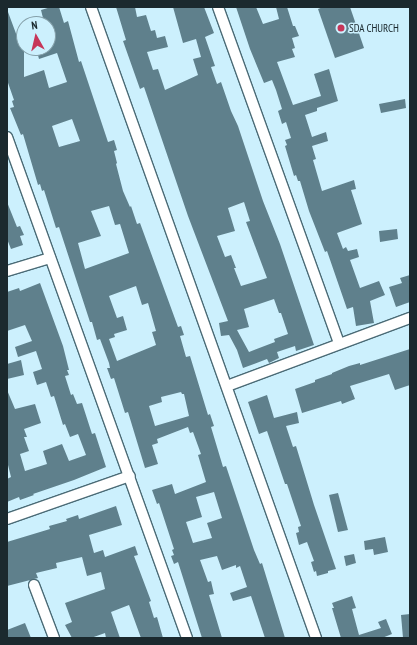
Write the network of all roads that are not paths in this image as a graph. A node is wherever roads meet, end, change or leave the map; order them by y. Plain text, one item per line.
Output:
1 (91, 7) edge
2 (218, 7) edge
3 (7, 136) edge
4 (50, 258) junction
5 (7, 271) edge
6 (410, 318) edge
7 (339, 344) junction
8 (227, 386) junction
9 (130, 476) junction
10 (7, 519) edge
11 (34, 585) dead end
12 (54, 638) edge
13 (187, 638) edge
14 (316, 638) edge

1 - 8 street
2 - 7 street
3 - 4 street
4 - 5 street
4 - 9 street
6 - 7 street
7 - 8 street
8 - 14 street
9 - 10 street
9 - 13 street
11 - 12 street

